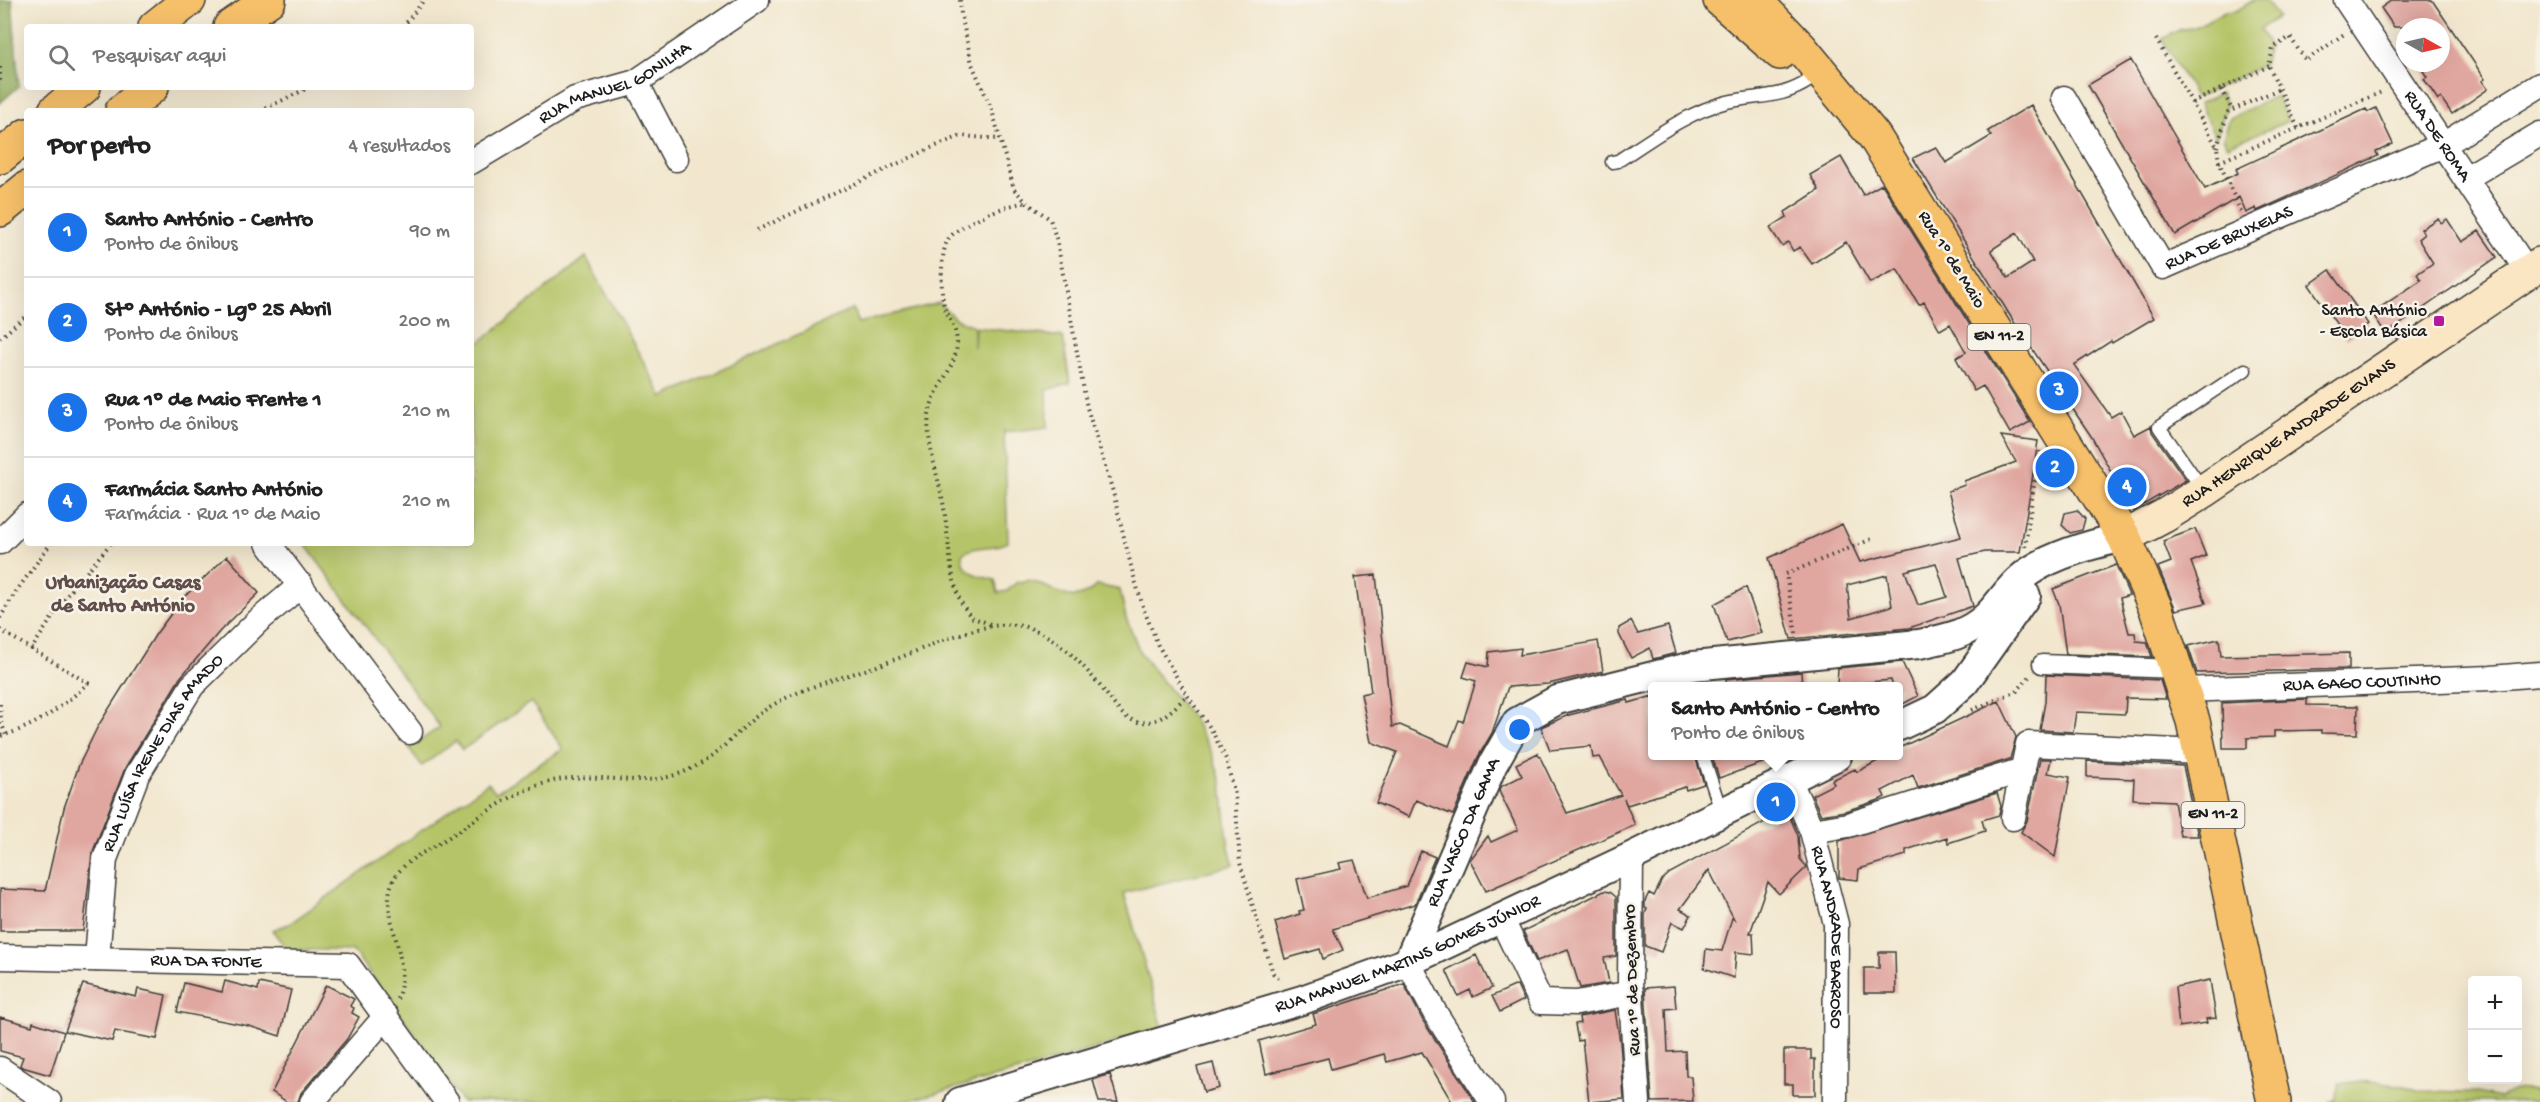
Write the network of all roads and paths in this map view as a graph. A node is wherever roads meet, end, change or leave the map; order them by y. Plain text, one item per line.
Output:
1 (189, 0) edge
2 (269, 0) edge
3 (424, 0) edge
4 (757, 0) edge
5 (960, 0) edge
6 (1720, 0) edge
7 (1755, 0) edge
8 (2346, 0) edge
9 (2361, 22) junction
10 (159, 24) edge
11 (234, 24) edge
12 (405, 24) edge
13 (2156, 39) dead end
14 (2269, 66) junction
15 (0, 68) edge
16 (1810, 80) junction
17 (0, 82) edge
18 (636, 82) junction
19 (2401, 83) junction
20 (2540, 85) edge
21 (2222, 89) junction
22 (2279, 89) junction
23 (80, 90) edge
24 (148, 90) edge
25 (304, 90) edge
26 (2064, 98) dead end
27 (2192, 103) junction
28 (59, 108) edge
29 (126, 108) edge
30 (266, 108) edge
31 (2232, 110) junction
32 (2298, 128) junction
33 (2540, 134) edge
34 (1874, 136) junction
35 (24, 137) edge
36 (1000, 139) junction
37 (2443, 145) junction
38 (2217, 147) junction
39 (0, 157) edge
40 (676, 159) dead end
41 (474, 160) edge
42 (1612, 162) dead end
43 (2219, 162) junction
44 (2466, 178) junction
45 (24, 190) edge
46 (1027, 203) junction
47 (0, 210) edge
48 (758, 230) dead end
49 (2249, 230) junction
50 (2534, 268) edge
51 (24, 318) edge
52 (0, 338) edge
53 (2246, 370) dead end
54 (2040, 445) dead end
55 (2204, 491) junction
56 (24, 518) edge
57 (2124, 537) junction
58 (1872, 539) dead end
59 (0, 542) edge
60 (49, 546) edge
61 (108, 546) edge
62 (270, 546) edge
63 (2037, 567) junction
64 (301, 585) junction
65 (0, 618) edge
66 (1008, 624) junction
67 (0, 630) edge
68 (1952, 638) junction
69 (31, 650) junction
70 (1799, 655) junction
71 (2042, 664) dead end
72 (1972, 672) junction
73 (2540, 674) edge
74 (1678, 679) edge
75 (2180, 680) junction
76 (1661, 682) edge
77 (1648, 684) edge
78 (1187, 695) junction
79 (0, 704) edge
80 (1912, 720) edge
81 (410, 732) dead end
82 (6, 735) junction
83 (0, 736) edge
84 (2199, 752) junction
85 (1704, 760) edge
86 (1829, 760) edge
87 (2023, 770) junction
88 (1789, 779) junction
89 (1721, 811) junction
90 (2013, 818) dead end
91 (1812, 831) junction
92 (1631, 857) junction
93 (1501, 918) junction
94 (0, 957) edge
95 (97, 959) junction
96 (1408, 962) junction
97 (1631, 993) junction
98 (1302, 1000) junction
99 (386, 1016) junction
100 (0, 1069) edge
101 (49, 1102) edge
102 (312, 1102) edge
103 (447, 1102) edge
104 (960, 1102) edge
105 (1492, 1102) edge
106 (1638, 1102) edge
107 (1834, 1102) edge
108 (2274, 1102) edge

1 - 10 main road
2 - 11 main road
3 - 12 path
4 - 18 street, RUA MANUEL GONILHA
5 - 36 path
6 - 16 main road, EN 11-2
7 - 34 main road, EN 11-2
8 - 9 street, RUA DE ROMA
9 - 14 path
9 - 19 street, RUA DE ROMA
13 - 27 path
14 - 21 path
14 - 22 path
15 - 17 path
16 - 34 main road, EN 11-2
16 - 42 lane
18 - 40 street
18 - 41 street, RUA MANUEL GONILHA
19 - 32 path
19 - 37 street, RUA DE ROMA
20 - 37 street, RUA DE BRUXELAS
21 - 27 path
21 - 31 path
22 - 31 path
22 - 32 path
23 - 28 main road
24 - 29 main road
25 - 30 path
26 - 49 street, RUA DE BRUXELAS
27 - 38 path
31 - 38 path
32 - 43 path
33 - 44 street
34 - 57 main road, Rua 1º de Maio / EN 11-2
35 - 39 main road
36 - 46 path
36 - 48 path
37 - 44 street, RUA DE ROMA
37 - 49 street, RUA DE BRUXELAS
38 - 43 path
43 - 49 path
44 - 50 street, RUA DE ROMA
45 - 47 main road
46 - 66 path
46 - 78 path
50 - 55 main road, RUA HENRIQUE ANDRADE EVANS
51 - 52 path
53 - 55 lane
54 - 63 path
55 - 57 main road, RUA HENRIQUE ANDRADE EVANS
56 - 59 street
57 - 63 street
57 - 72 street
57 - 75 main road, EN 11-2
58 - 70 path
60 - 65 path
61 - 69 path
62 - 64 street
63 - 68 street
64 - 81 street
64 - 95 street, RUA LUÍSA IRENE DIAS AMADO
66 - 78 path
66 - 99 path
67 - 69 path
68 - 70 street, RUA VASCO DA GAMA
68 - 72 street
69 - 82 path
70 - 74 street, RUA VASCO DA GAMA
71 - 75 street
72 - 80 street
73 - 75 street, RUA GAGO COUTINHO
74 - 76 street, RUA VASCO DA GAMA
75 - 84 main road, EN 11-2
77 - 96 street, RUA VASCO DA GAMA
78 - 98 path
79 - 82 path
82 - 83 path
84 - 87 street
84 - 108 main road, EN 11-2
85 - 89 lane
86 - 88 street, RUA MANUEL MARTINS GOMES JÚNIOR
87 - 90 street
87 - 91 street
88 - 89 street, RUA MANUEL MARTINS GOMES JÚNIOR
88 - 91 street, RUA ANDRADE BARROSO
89 - 92 street, RUA MANUEL MARTINS GOMES JÚNIOR
91 - 107 street, RUA ANDRADE BARROSO
92 - 93 street, RUA MANUEL MARTINS GOMES JÚNIOR
92 - 97 street, Rua 1º de Dezembro
93 - 96 street, RUA MANUEL MARTINS GOMES JÚNIOR
93 - 97 street
94 - 95 street, RUA DA FONTE
95 - 99 street, RUA DA FONTE
96 - 98 street, RUA MANUEL MARTINS GOMES JÚNIOR
96 - 105 street
97 - 106 street, Rua 1º de Dezembro
98 - 104 street, RUA MANUEL MARTINS GOMES JÚNIOR
99 - 102 street
99 - 103 street
100 - 101 street

